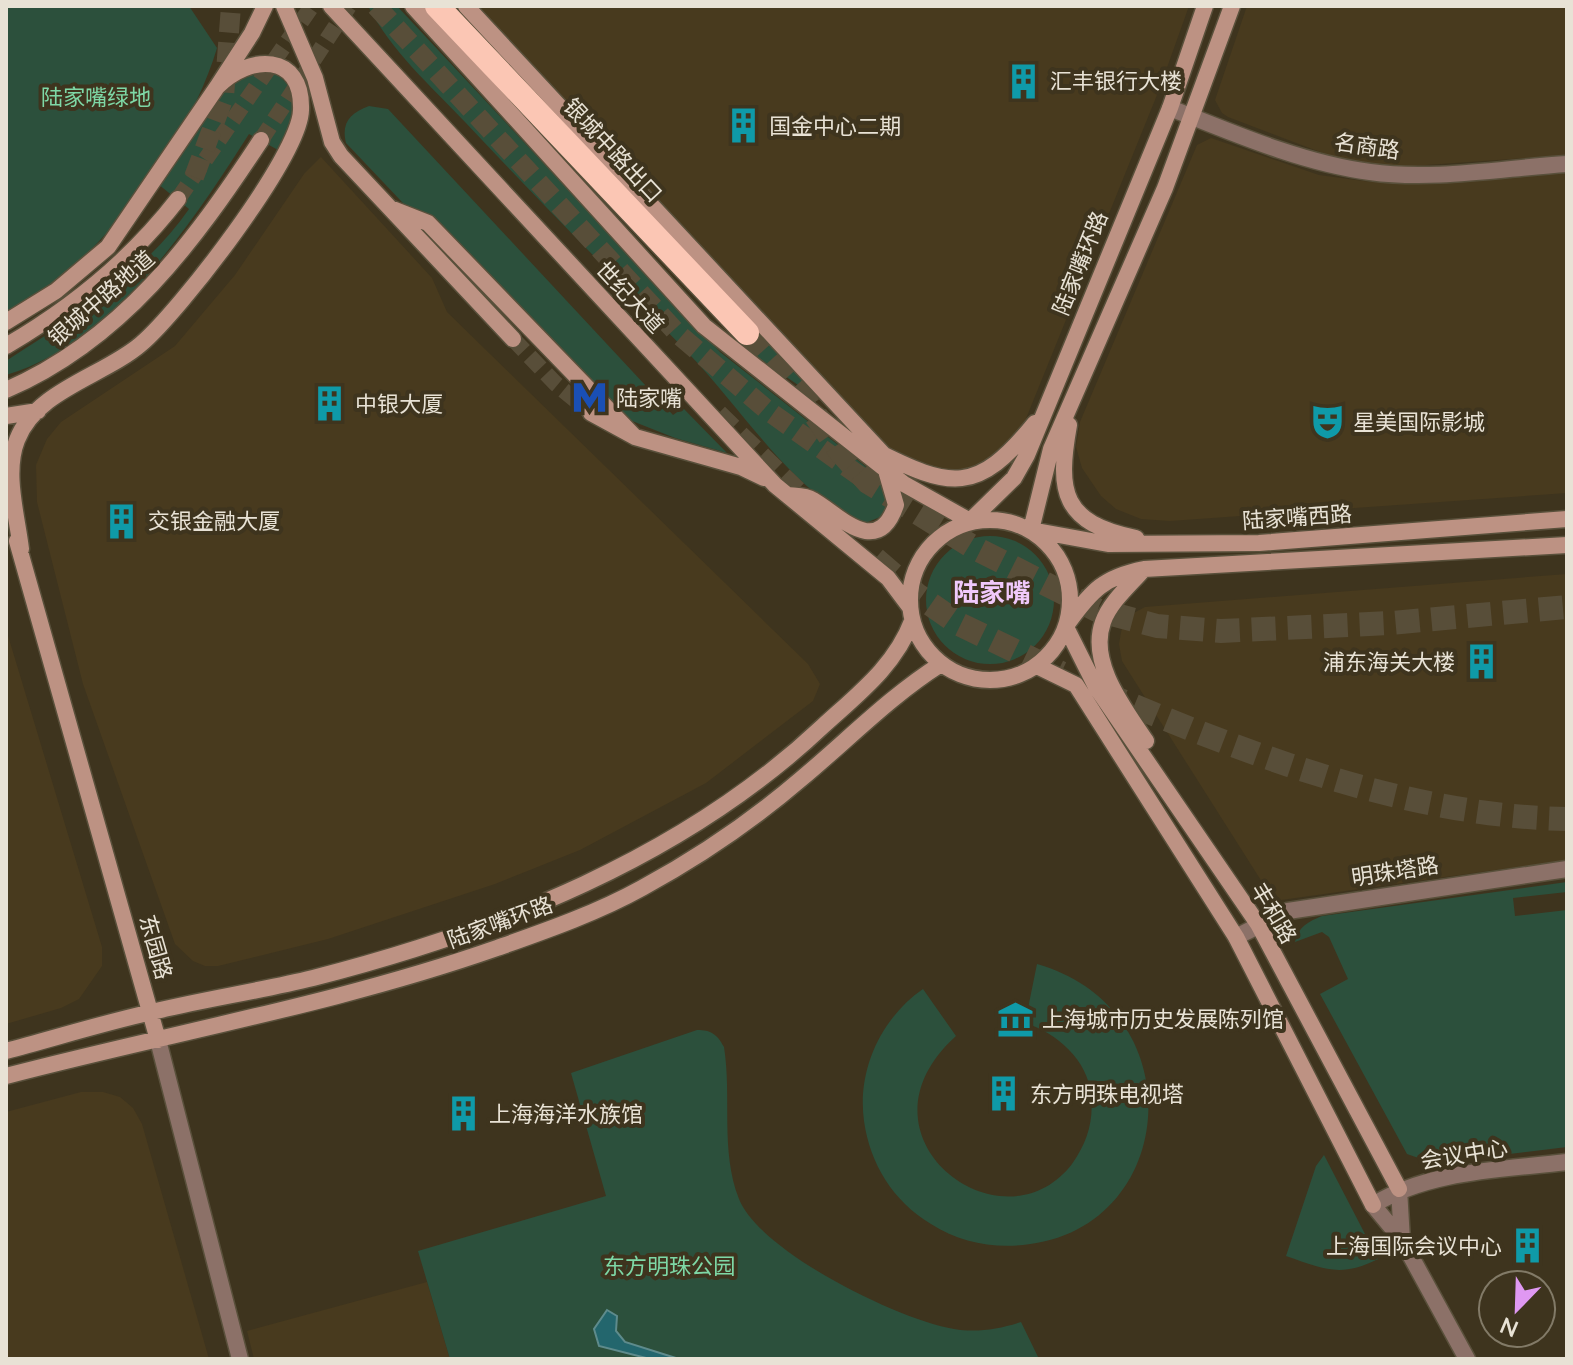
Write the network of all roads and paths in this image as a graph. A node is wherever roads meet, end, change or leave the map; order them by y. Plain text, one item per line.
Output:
1 (265, 6) edge
2 (284, 6) edge
3 (331, 6) edge
4 (413, 6) edge
5 (1205, 6) edge
6 (1232, 6) edge
7 (450, 10) edge
8 (217, 87) junction
9 (1170, 108) junction
10 (1193, 118) junction
11 (261, 140) tunnel mouth
12 (1567, 164) edge
13 (178, 199) tunnel mouth
14 (385, 206) junction
15 (6, 322) edge
16 (747, 333) tunnel mouth
17 (513, 339) tunnel mouth
18 (6, 346) edge
19 (6, 390) edge
20 (1073, 404) junction
21 (1045, 410) junction
22 (38, 411) junction
23 (591, 413) tunnel mouth
24 (6, 416) edge
25 (635, 437) junction
26 (884, 462) junction
27 (781, 490) junction
28 (6, 514) edge
29 (1567, 519) edge
30 (970, 521) junction
31 (6, 529) edge
32 (1031, 530) junction
33 (1169, 544) junction
34 (1567, 545) edge
35 (21, 549) junction
36 (1144, 569) junction
37 (910, 613) junction
38 (1067, 625) junction
39 (941, 664) junction
40 (1037, 666) junction
41 (1152, 768) junction
42 (1567, 869) edge
43 (1258, 924) junction
44 (1236, 937) junction
45 (151, 1012) junction
46 (158, 1040) junction
47 (6, 1051) edge
48 (6, 1076) edge
49 (1567, 1162) edge
50 (1399, 1189) junction
51 (1373, 1205) junction
52 (1402, 1240) junction
53 (240, 1359) edge
54 (1467, 1359) edge

1 - 8 street
2 - 14 street
3 - 27 street, 世纪大道
4 - 26 street, 世纪大道
5 - 9 street, 陆家嘴环路
6 - 10 street
7 - 16 highway, 银城中路出口
7 - 26 street
8 - 15 street
8 - 22 street
9 - 10 street, 名商路
9 - 21 street, 陆家嘴环路
10 - 12 street, 名商路
10 - 20 street
11 - 19 street, 银城中路地道
13 - 18 street, 银城中路地道
14 - 17 street
14 - 25 street
20 - 32 street
20 - 33 street
21 - 26 street
21 - 30 street, 陆家嘴环路
22 - 24 street
22 - 35 street
23 - 25 street
25 - 27 street
26 - 27 street
26 - 30 street, 世纪大道
27 - 37 street, 世纪大道
28 - 35 street
29 - 33 street, 陆家嘴西路
30 - 32 street
30 - 37 street
31 - 35 street
32 - 33 street, 陆家嘴西路
32 - 38 street
34 - 36 street, 陆家嘴西路
35 - 45 street, 东园路
36 - 38 street, 陆家嘴西路
36 - 41 street
37 - 39 street
37 - 45 street, 陆家嘴环路
38 - 40 street
38 - 41 street, 丰和路
39 - 40 street
39 - 46 street, 陆家嘴环路
40 - 44 street, 丰和路
41 - 43 street, 丰和路
42 - 43 street, 明珠塔路
43 - 44 street, 明珠塔路
43 - 50 street, 丰和路
44 - 51 street, 丰和路
45 - 46 street, 东园路
45 - 47 street, 陆家嘴环路
46 - 48 street, 陆家嘴环路
46 - 53 street, 东园路
49 - 50 street, 会议中心
50 - 51 street, 会议中心
50 - 52 street, 丰和路
51 - 52 street, 丰和路
52 - 54 street, 丰和路

